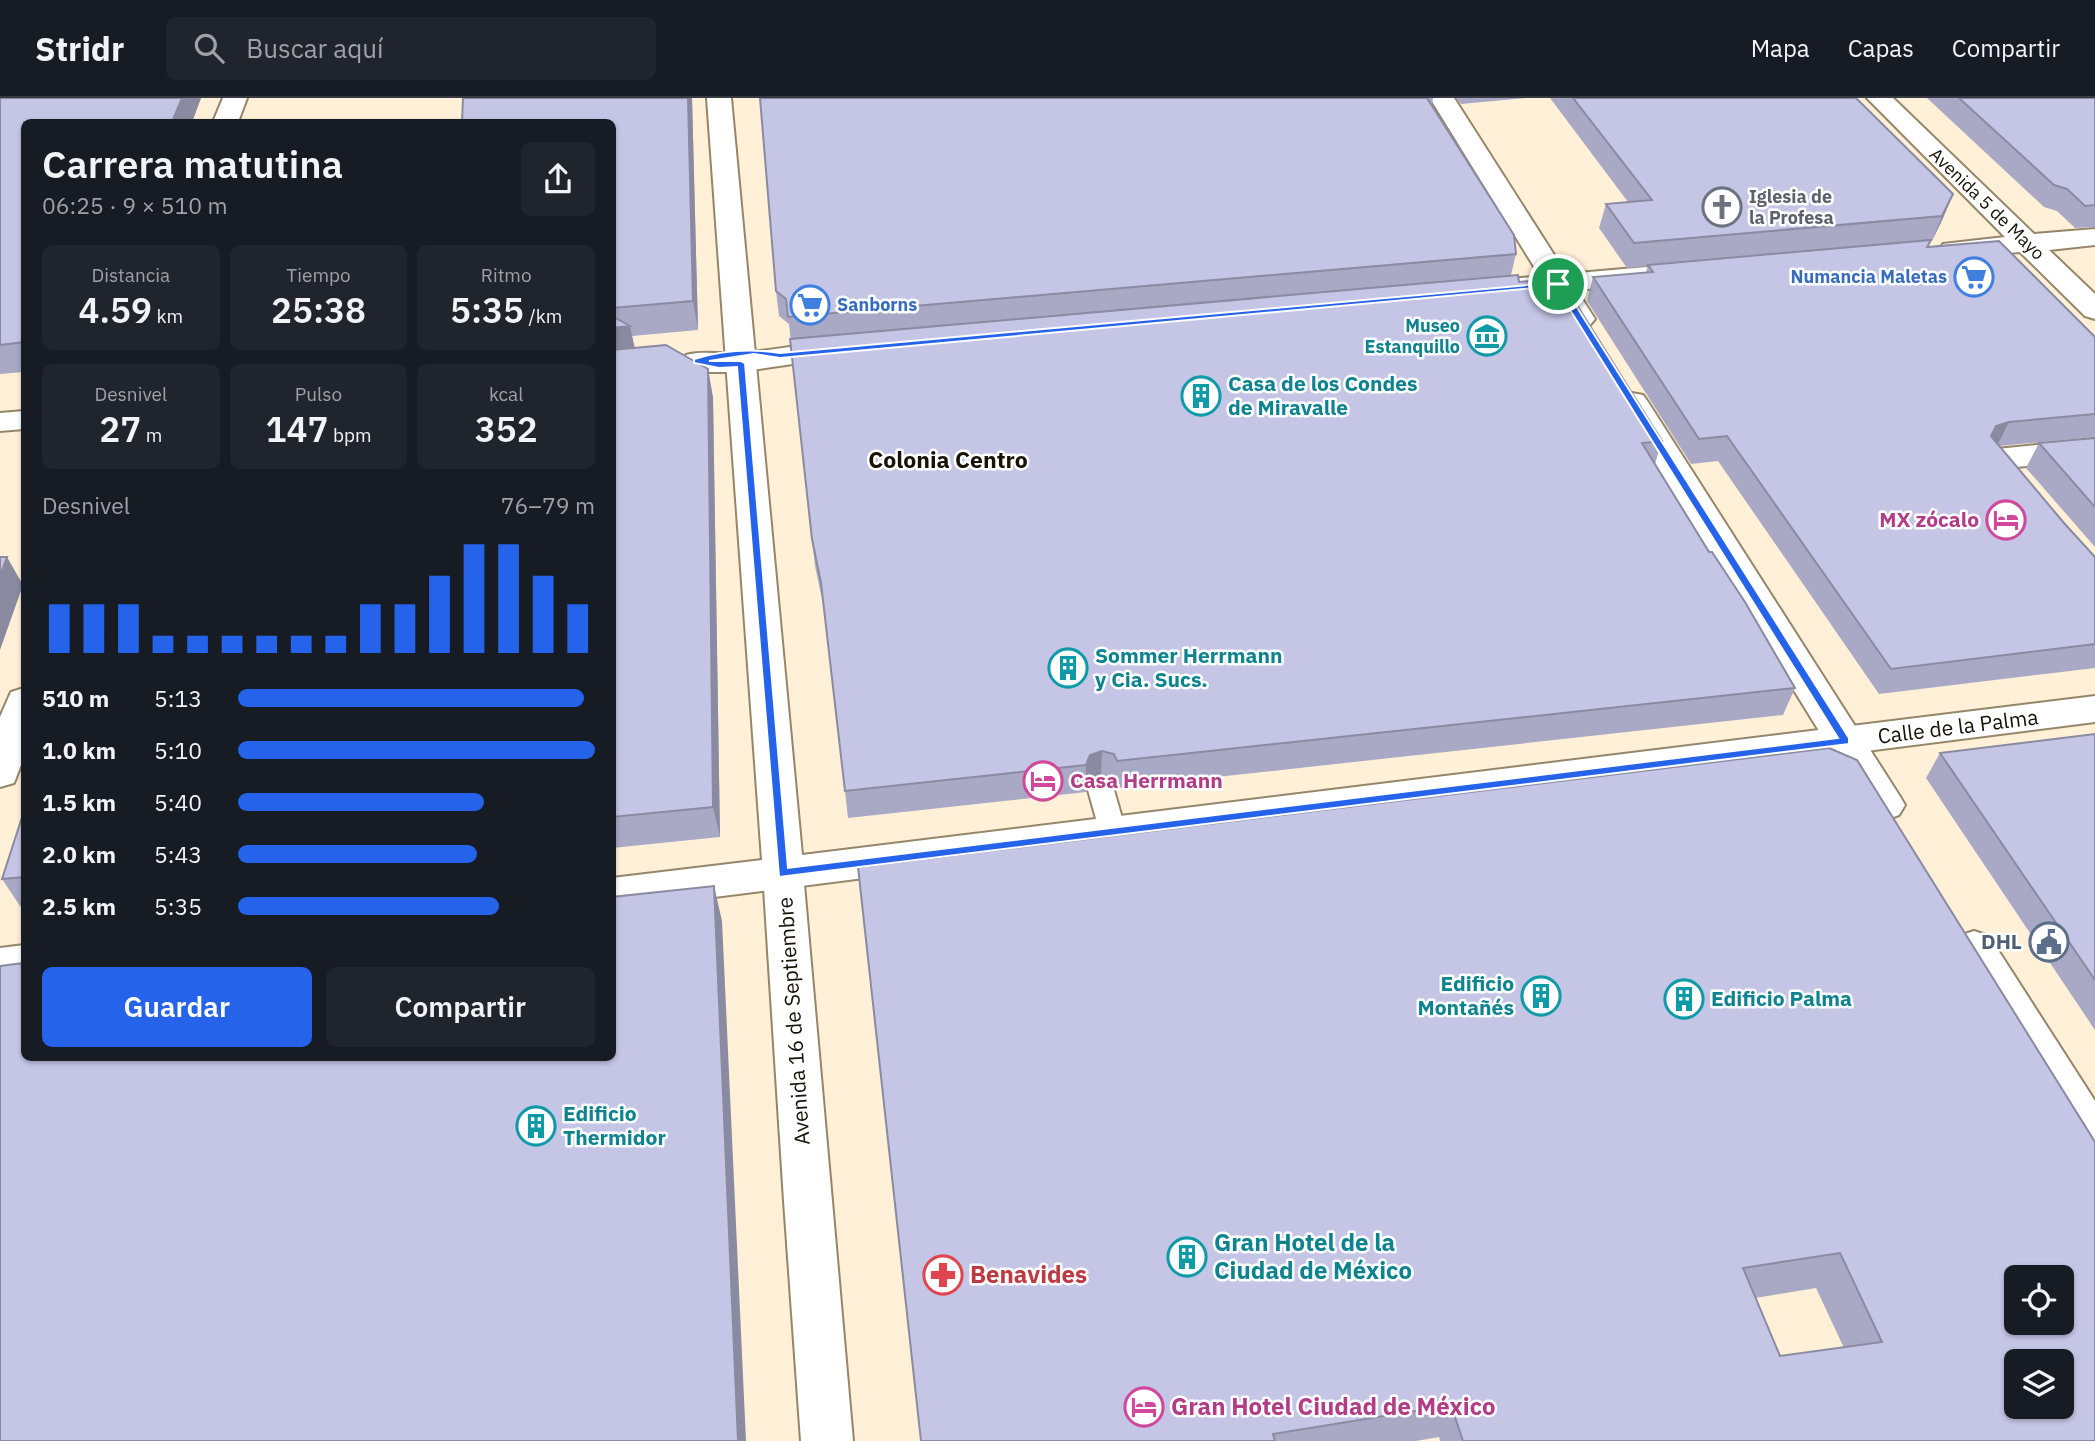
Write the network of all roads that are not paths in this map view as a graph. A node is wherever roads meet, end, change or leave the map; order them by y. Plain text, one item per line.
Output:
1 (234, 98) edge
2 (719, 98) edge
3 (1442, 98) edge
4 (1879, 98) edge
5 (227, 119) edge
6 (2095, 237) edge
7 (2028, 243) junction
8 (1931, 252) edge
9 (1668, 274) edge
10 (1558, 284) junction
11 (1488, 290) edge
12 (2095, 310) edge
13 (877, 346) edge
14 (741, 358) junction
15 (685, 362) edge
16 (21, 419) edge
17 (0, 422) edge
18 (2095, 449) edge
19 (2022, 489) edge
20 (2095, 709) edge
21 (21, 710) edge
22 (1845, 741) junction
23 (0, 773) edge
24 (1102, 790) edge
25 (1112, 832) junction
26 (1903, 834) edge
27 (783, 873) junction
28 (616, 894) edge
29 (1955, 917) edge
30 (21, 962) edge
31 (0, 965) edge
32 (2095, 1141) edge
33 (827, 1441) edge

1 - 5 street
2 - 14 street, Avenida 16 de Septiembre
3 - 10 street
4 - 7 street, Avenida 5 de Mayo
6 - 7 street
7 - 8 street
7 - 12 street, Avenida 5 de Mayo
9 - 10 street
10 - 11 street
10 - 22 street
13 - 14 street
14 - 15 street
14 - 27 street, Avenida 16 de Septiembre
16 - 17 street
18 - 19 street
20 - 22 street, Calle de la Palma
21 - 23 street
22 - 25 street, Calle de la Palma
22 - 26 street
24 - 25 lane
25 - 27 street, Calle de la Palma
27 - 28 street, Calle de la Palma
27 - 33 street, Avenida 16 de Septiembre
29 - 32 street
30 - 31 street

